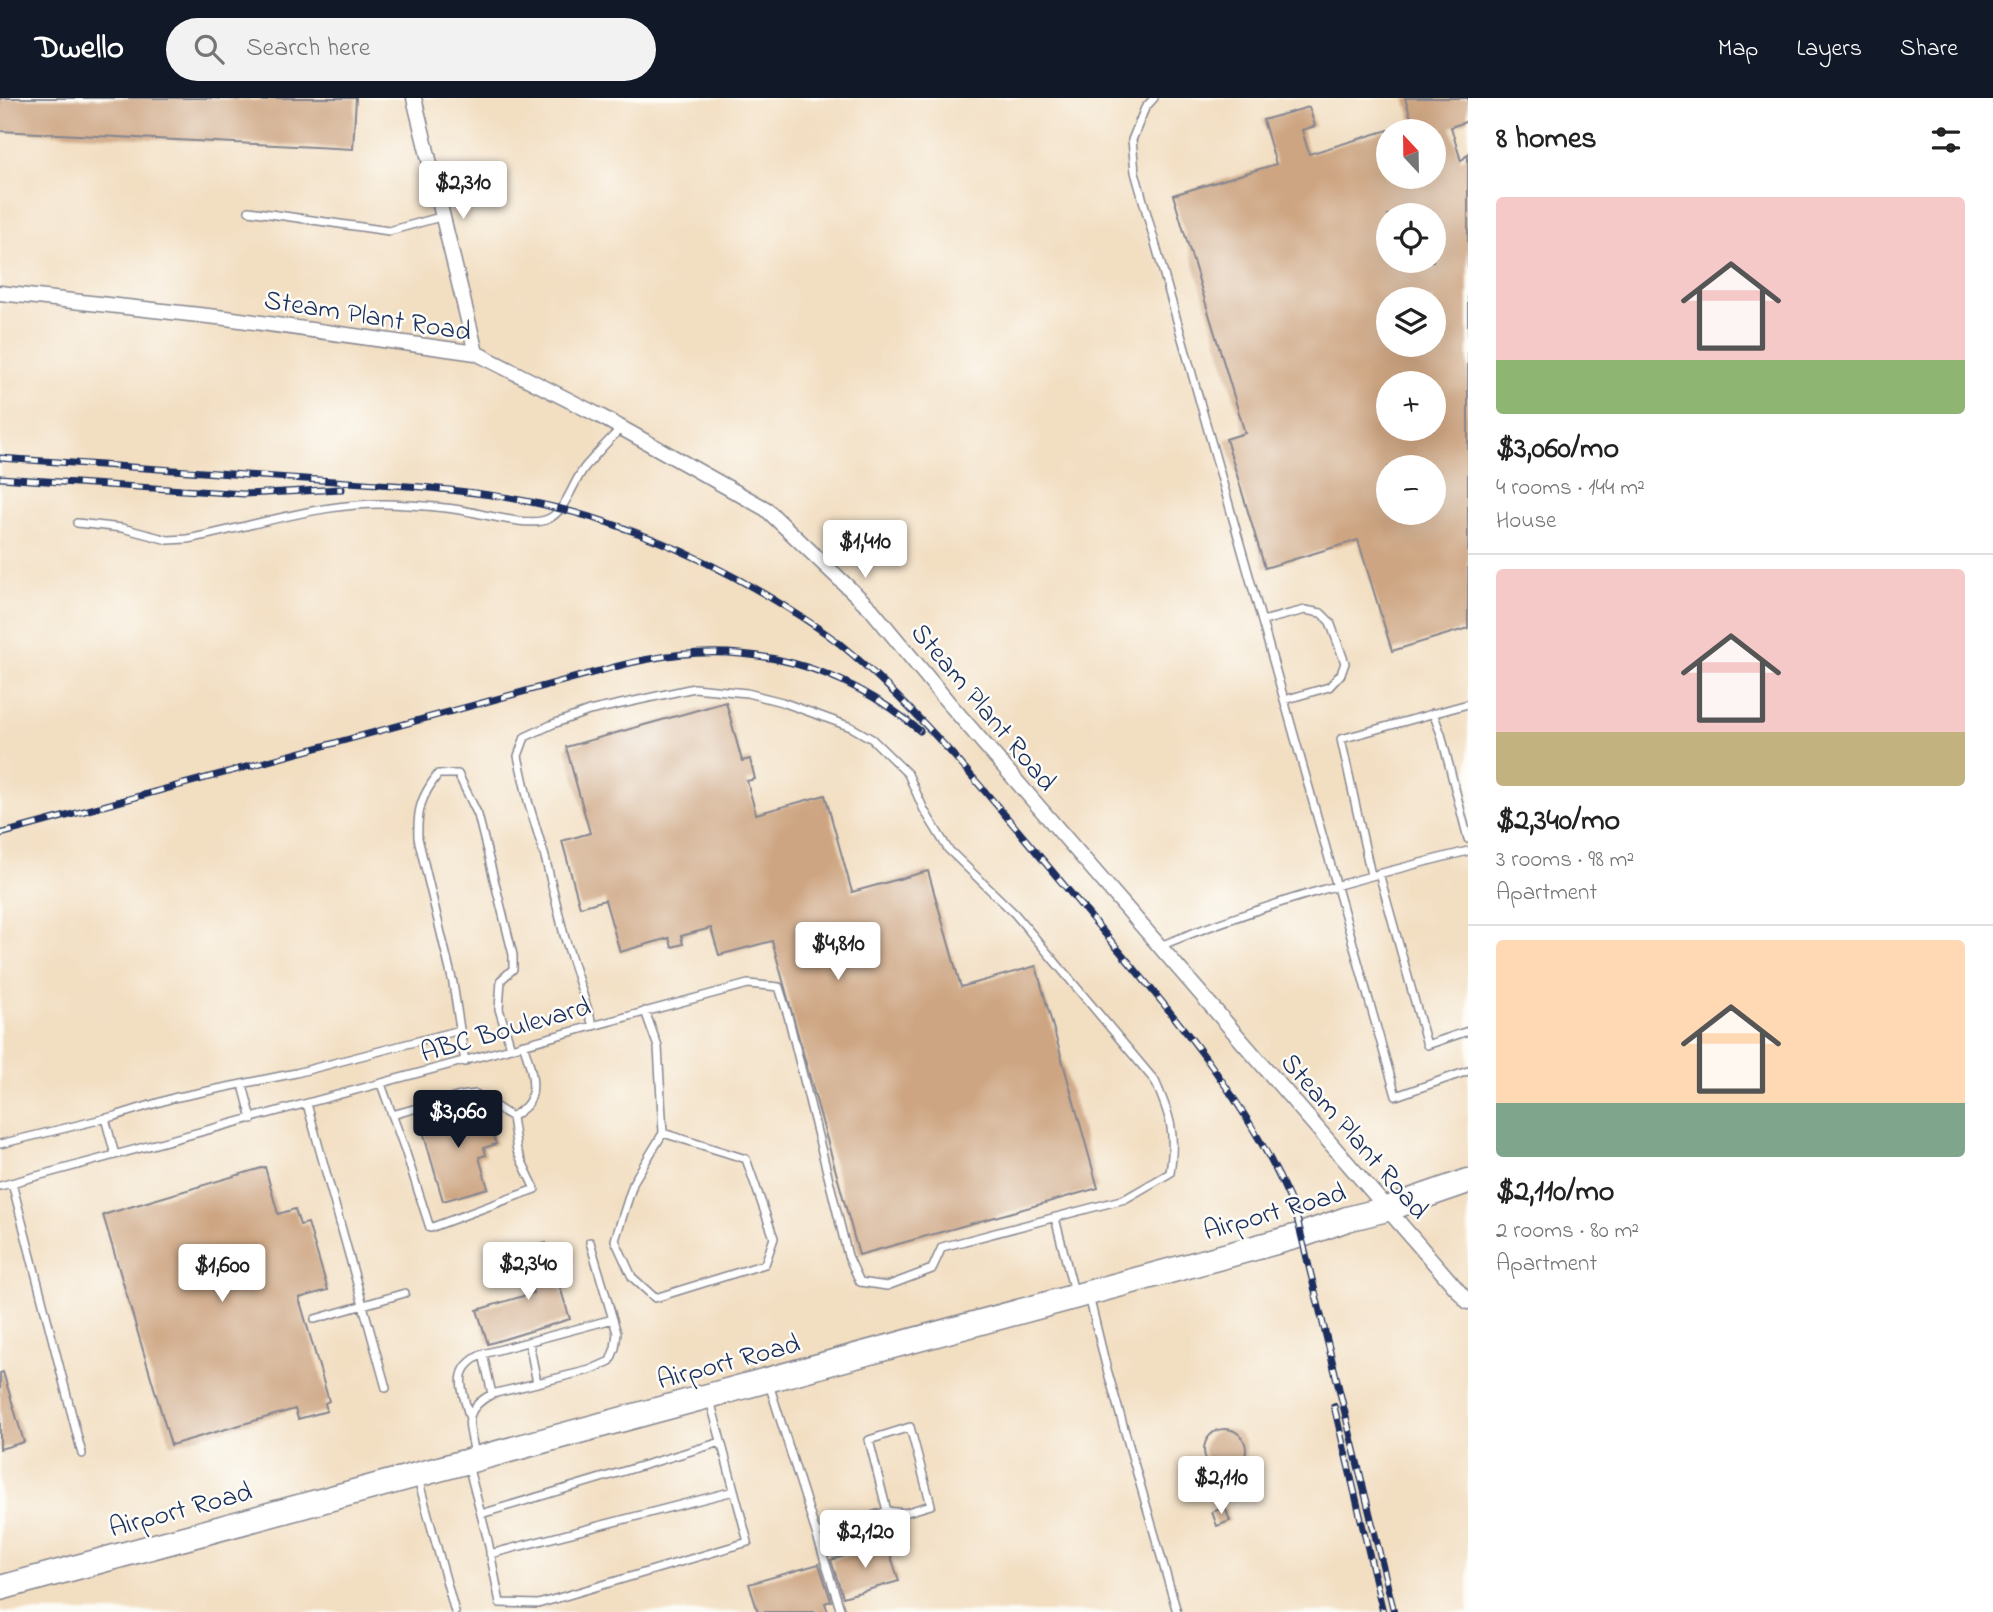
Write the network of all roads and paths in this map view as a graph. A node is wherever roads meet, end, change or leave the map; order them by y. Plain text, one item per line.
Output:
1 (414, 98) edge
2 (1154, 98) edge
3 (249, 211) dead end
4 (444, 216) junction
5 (0, 293) edge
6 (476, 353) junction
7 (621, 428) junction
8 (77, 523) dead end
9 (1262, 621) junction
10 (1284, 700) junction
11 (1468, 704) edge
12 (1433, 713) junction
13 (1468, 839) edge
14 (1468, 851) edge
15 (1375, 874) junction
16 (1336, 885) junction
17 (1159, 946) junction
18 (645, 1011) junction
19 (593, 1026) junction
20 (460, 1030) junction
21 (1468, 1031) edge
22 (523, 1044) junction
23 (511, 1048) junction
24 (465, 1062) junction
25 (1468, 1071) edge
26 (381, 1084) junction
27 (243, 1085) junction
28 (307, 1104) junction
29 (392, 1115) junction
30 (512, 1117) junction
31 (105, 1118) junction
32 (251, 1119) junction
33 (663, 1133) junction
34 (0, 1143) edge
35 (115, 1155) junction
36 (1468, 1181) edge
37 (12, 1183) junction
38 (0, 1186) edge
39 (1387, 1209) junction
40 (1055, 1218) junction
41 (590, 1242) dead end
42 (405, 1293) dead end
43 (1082, 1295) junction
44 (1468, 1302) edge
45 (363, 1306) junction
46 (315, 1319) dead end
47 (613, 1319) junction
48 (528, 1342) junction
49 (483, 1354) junction
50 (768, 1380) junction
51 (537, 1383) junction
52 (386, 1388) dead end
53 (492, 1394) junction
54 (708, 1396) junction
55 (469, 1417) junction
56 (721, 1442) junction
57 (82, 1454) dead end
58 (471, 1460) junction
59 (417, 1475) junction
60 (734, 1491) junction
61 (887, 1511) junction
62 (481, 1514) junction
63 (817, 1534) junction
64 (490, 1554) junction
65 (0, 1588) edge
66 (455, 1612) edge
67 (841, 1612) edge
68 (1177, 1612) edge

1 - 4 street
2 - 9 lane
3 - 4 lane
4 - 6 street
5 - 6 street, Steam Plant Road
6 - 7 street, Steam Plant Road
7 - 8 lane
7 - 17 street, Steam Plant Road
9 - 10 lane
9 - 10 lane
10 - 16 lane
11 - 12 lane
12 - 13 lane
12 - 15 lane
14 - 15 lane
15 - 16 lane
15 - 21 lane
16 - 17 lane
16 - 25 lane
17 - 39 street, Steam Plant Road
18 - 19 lane, ABC Boulevard
18 - 33 lane
18 - 40 lane, ABC Boulevard
19 - 22 lane, ABC Boulevard
19 - 40 lane
20 - 23 lane
20 - 24 lane
20 - 27 lane
22 - 23 lane, ABC Boulevard
22 - 30 lane
23 - 24 lane, ABC Boulevard
24 - 26 lane, ABC Boulevard
26 - 28 lane, ABC Boulevard
26 - 29 lane
27 - 31 lane
27 - 32 lane
28 - 32 lane, ABC Boulevard
28 - 45 lane
29 - 30 lane
29 - 30 lane
31 - 34 lane
31 - 35 lane
32 - 35 lane, ABC Boulevard
33 - 33 lane
35 - 37 lane, ABC Boulevard
36 - 39 highway, Airport Road
37 - 38 lane, ABC Boulevard
37 - 57 lane
39 - 43 highway, Airport Road
39 - 44 street, Steam Plant Road
40 - 43 lane
41 - 47 lane
42 - 45 lane
43 - 50 highway, Airport Road
43 - 68 lane
45 - 46 lane
45 - 52 lane
47 - 48 lane
47 - 51 lane
48 - 49 lane
48 - 51 lane
49 - 53 lane
49 - 55 lane
50 - 54 highway, Airport Road
50 - 63 lane
51 - 53 lane
53 - 55 lane
54 - 56 lane
54 - 58 highway, Airport Road
55 - 58 lane
56 - 60 lane
56 - 62 lane
58 - 59 highway, Airport Road
58 - 62 lane
59 - 65 highway, Airport Road
59 - 66 lane
60 - 64 lane
60 - 64 lane
61 - 61 lane
61 - 63 lane
62 - 64 lane
63 - 67 lane

